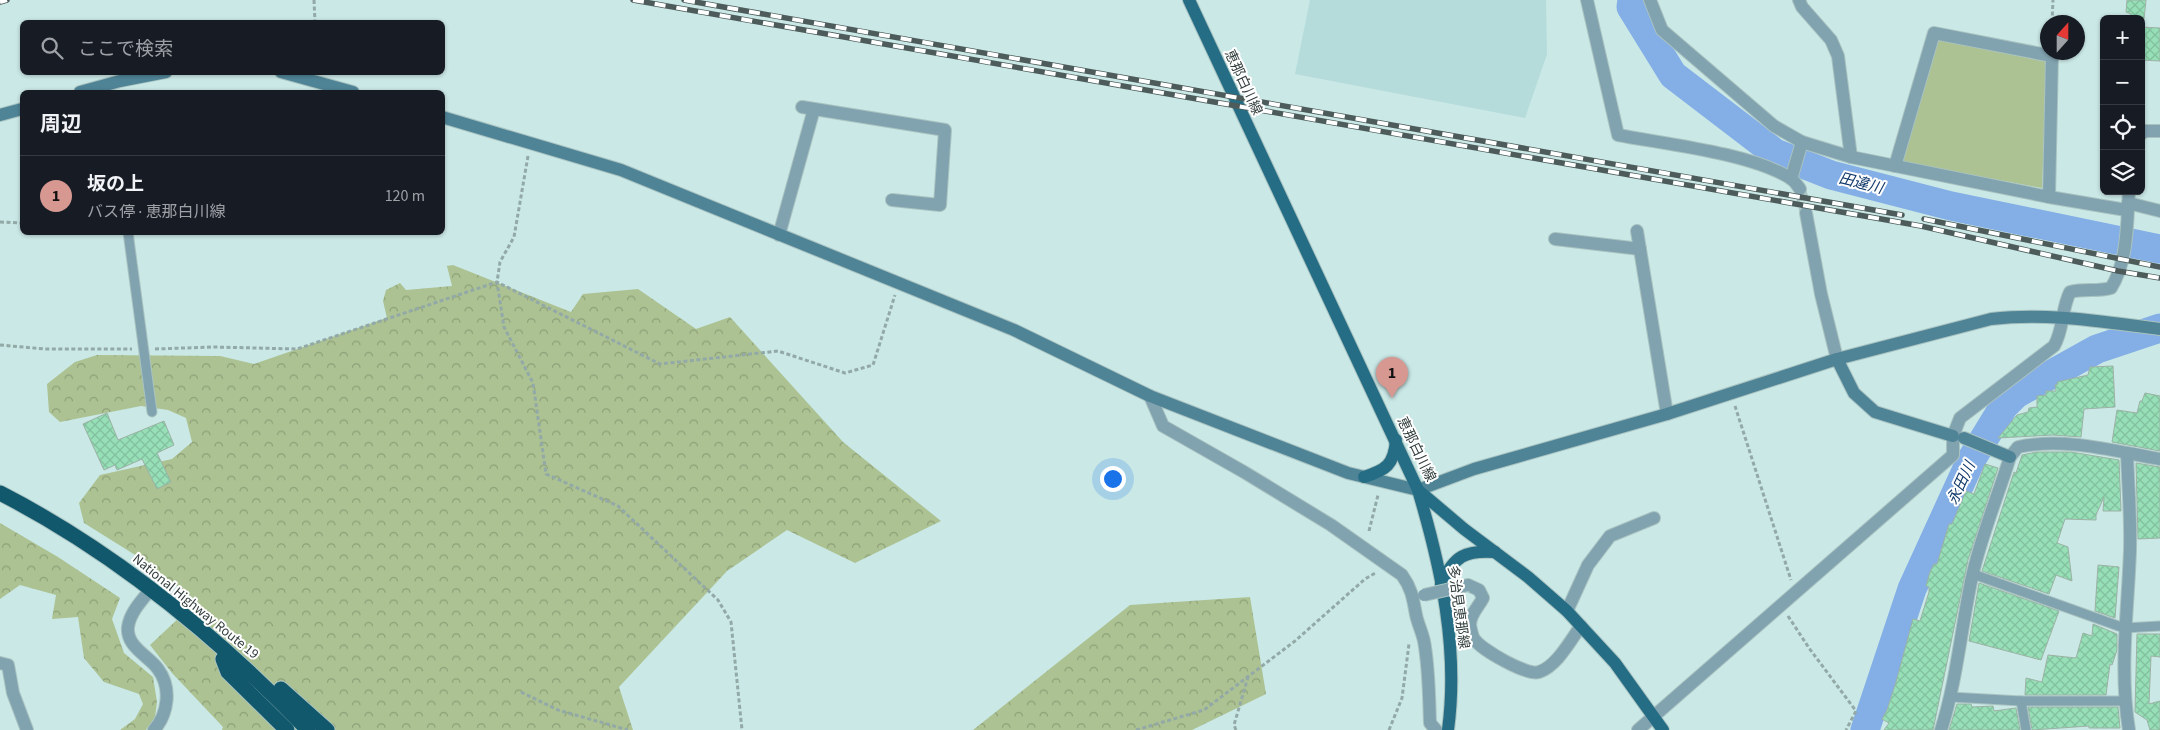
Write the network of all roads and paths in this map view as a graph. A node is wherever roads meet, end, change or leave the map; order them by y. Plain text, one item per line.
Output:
1 (314, 0) edge
2 (1189, 0) edge
3 (1586, 0) edge
4 (1650, 0) edge
5 (1800, 0) edge
6 (2053, 0) edge
7 (2052, 15) edge
8 (315, 20) edge
9 (155, 75) edge
10 (292, 75) edge
11 (105, 89) edge
12 (346, 90) edge
13 (20, 110) edge
14 (0, 115) edge
15 (445, 118) edge
16 (2145, 131) edge
17 (2160, 131) edge
18 (1802, 142) junction
19 (530, 143) junction
20 (1851, 157) junction
21 (1895, 166) junction
22 (1791, 179) junction
23 (1800, 189) tunnel mouth
24 (2049, 197) junction
25 (892, 200) dead end
26 (2128, 201) edge
27 (2160, 211) edge
28 (1806, 213) tunnel mouth
29 (0, 222) edge
30 (20, 223) edge
31 (1637, 232) dead end
32 (128, 235) edge
33 (779, 235) junction
34 (1555, 239) dead end
35 (1640, 249) junction
36 (497, 282) junction
37 (899, 284) junction
38 (2064, 316) junction
39 (2160, 328) edge
40 (0, 345) edge
41 (146, 349) junction
42 (1837, 359) junction
43 (1150, 396) junction
44 (1735, 406) dead end
45 (152, 412) dead end
46 (1667, 414) junction
47 (1959, 437) junction
48 (1396, 440) junction
49 (2127, 454) junction
50 (2006, 455) junction
51 (2160, 459) edge
52 (1364, 477) junction
53 (1418, 490) junction
54 (0, 493) edge
55 (1378, 496) dead end
56 (0, 502) edge
57 (1654, 518) dead end
58 (1369, 531) dead end
59 (1496, 552) junction
60 (1389, 566) junction
61 (1973, 574) junction
62 (1441, 584) junction
63 (149, 591) junction
64 (1798, 591) junction
65 (1419, 596) junction
66 (1781, 604) junction
67 (1567, 611) junction
68 (1418, 620) junction
69 (1580, 626) junction
70 (2160, 626) edge
71 (2124, 628) junction
72 (223, 659) junction
73 (0, 663) edge
74 (256, 676) junction
75 (1248, 676) junction
76 (521, 692) dead end
77 (1951, 697) junction
78 (2021, 701) junction
79 (2124, 701) junction
80 (1653, 717) junction
81 (27, 730) edge
82 (154, 730) edge
83 (287, 730) edge
84 (296, 730) edge
85 (308, 730) edge
86 (327, 730) edge
87 (628, 730) edge
88 (742, 730) edge
89 (1136, 730) edge
90 (1236, 730) edge
91 (1389, 730) edge
92 (1436, 730) edge
93 (1448, 730) edge
94 (1638, 730) edge
95 (1663, 730) edge
96 (1846, 730) edge
97 (1941, 730) edge
98 (2026, 730) edge
99 (2129, 730) edge

1 - 8 path
2 - 48 main road, 恵那白川線
3 - 22 street
4 - 18 street
5 - 20 street
6 - 7 path
9 - 11 street
10 - 12 street
13 - 14 street
15 - 19 street
16 - 17 street
18 - 20 street
18 - 22 street
19 - 33 street
19 - 36 path
20 - 21 street
21 - 24 street
21 - 24 street
22 - 23 street
24 - 26 street
25 - 33 street
26 - 27 street
26 - 38 street
28 - 42 street
29 - 30 path
31 - 35 street
32 - 41 lane
33 - 37 street
34 - 35 street
35 - 46 street
36 - 37 path
36 - 41 path
36 - 88 path
37 - 43 street
38 - 39 street
38 - 42 street
38 - 47 street
40 - 41 path
41 - 45 lane
42 - 46 street
42 - 47 street
43 - 52 street
43 - 60 street
44 - 64 path
46 - 53 street
47 - 50 street
47 - 64 street
48 - 52 main road
48 - 53 main road, 恵那白川線
49 - 50 street
49 - 51 street
49 - 71 street
50 - 61 street
52 - 53 street
53 - 59 main road, 恵那白川線
53 - 62 main road, 多治見恵那線
54 - 63 highway, National Highway Route 19
55 - 58 path
56 - 63 highway, National Highway Route 19
57 - 67 street
59 - 62 main road
59 - 67 main road, 恵那白川線
60 - 65 street
60 - 75 path
61 - 71 lane
61 - 77 street
62 - 93 main road, 多治見恵那線
63 - 72 highway, National Highway Route 19
63 - 74 highway, National Highway Route 19
63 - 82 street
64 - 66 street
65 - 68 street
65 - 69 street, bridge
66 - 80 street
66 - 96 path
67 - 69 main road, 恵那白川線
68 - 91 path
68 - 92 street
69 - 80 main road, 恵那白川線
70 - 71 lane
71 - 79 street
72 - 83 highway
72 - 84 highway, National Highway Route 19
73 - 81 street
74 - 85 highway, National Highway Route 19
74 - 86 highway
75 - 89 path
75 - 90 path
76 - 87 path
77 - 78 lane
77 - 97 street
78 - 79 lane
78 - 98 lane
79 - 99 street
80 - 94 street
80 - 95 main road, 恵那白川線

